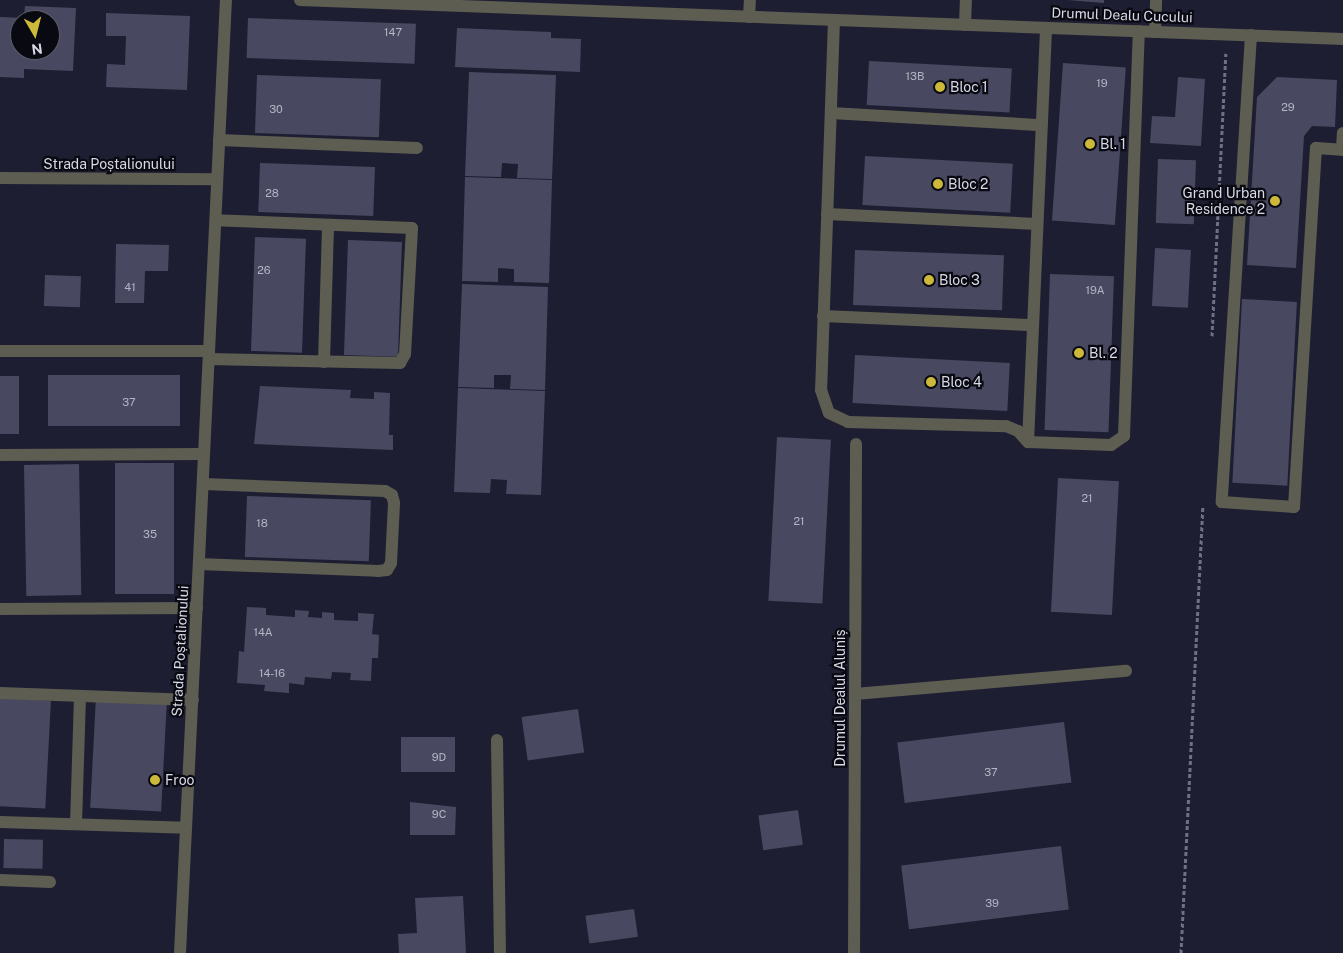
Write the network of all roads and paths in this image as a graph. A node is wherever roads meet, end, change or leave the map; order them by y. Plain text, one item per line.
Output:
1 (226, 0) edge
2 (300, 0) edge
3 (750, 0) edge
4 (966, 0) edge
5 (1156, 0) edge
6 (749, 17) junction
7 (834, 20) junction
8 (964, 25) junction
9 (1046, 28) junction
10 (1139, 31) junction
11 (1155, 32) junction
12 (1251, 35) junction
13 (1343, 39) edge
14 (831, 113) junction
15 (1042, 125) junction
16 (1343, 133) edge
17 (219, 140) junction
18 (416, 148) dead end
19 (0, 178) edge
20 (217, 179) junction
21 (827, 214) junction
22 (216, 220) junction
23 (1037, 224) junction
24 (328, 225) junction
25 (823, 316) junction
26 (1033, 325) junction
27 (0, 351) edge
28 (209, 355) junction
29 (324, 362) junction
30 (1028, 442) junction
31 (856, 444) dead end
32 (204, 454) junction
33 (0, 455) edge
34 (203, 484) junction
35 (199, 564) junction
36 (197, 608) junction
37 (0, 609) edge
38 (1126, 671) dead end
39 (0, 693) edge
40 (854, 694) junction
41 (80, 696) junction
42 (193, 700) junction
43 (497, 740) dead end
44 (0, 822) edge
45 (76, 824) junction
46 (186, 828) junction
47 (0, 880) edge
48 (50, 882) dead end
49 (180, 953) edge
50 (500, 953) edge
51 (854, 953) edge

1 - 17 street, Strada Poștalionului
2 - 6 street, Drumul Dealu Cucului
3 - 6 street
4 - 8 street
5 - 11 street
6 - 7 street, Drumul Dealu Cucului
7 - 8 street, Drumul Dealu Cucului
7 - 14 street
8 - 9 street, Drumul Dealu Cucului
9 - 10 street, Drumul Dealu Cucului
9 - 15 street
10 - 11 street, Drumul Dealu Cucului
10 - 30 street
11 - 12 street, Drumul Dealu Cucului
12 - 13 street, Drumul Dealu Cucului
12 - 16 street
14 - 15 street
14 - 21 street
15 - 23 street
17 - 18 street
17 - 20 street, Strada Poștalionului
19 - 20 street, Strada Poștalionului
20 - 22 street, Strada Poștalionului
21 - 23 street
21 - 25 street
22 - 24 street
22 - 28 street, Strada Poștalionului
23 - 26 street
24 - 29 street
24 - 29 street
25 - 26 street
25 - 30 street
26 - 30 street
27 - 28 street
28 - 29 street
28 - 32 street, Strada Poștalionului
31 - 40 street, Drumul Dealul Aluniș
32 - 33 street
32 - 34 street, Strada Poștalionului
34 - 35 street, Strada Poștalionului
34 - 35 street
35 - 36 street, Strada Poștalionului
36 - 37 street
36 - 42 street, Strada Poștalionului
38 - 40 street
39 - 41 street
40 - 51 street, Drumul Dealul Aluniș
41 - 42 street
41 - 45 street
42 - 46 street, Strada Poștalionului
43 - 50 street
44 - 45 street
45 - 46 street
46 - 49 street, Strada Poștalionului
47 - 48 street

